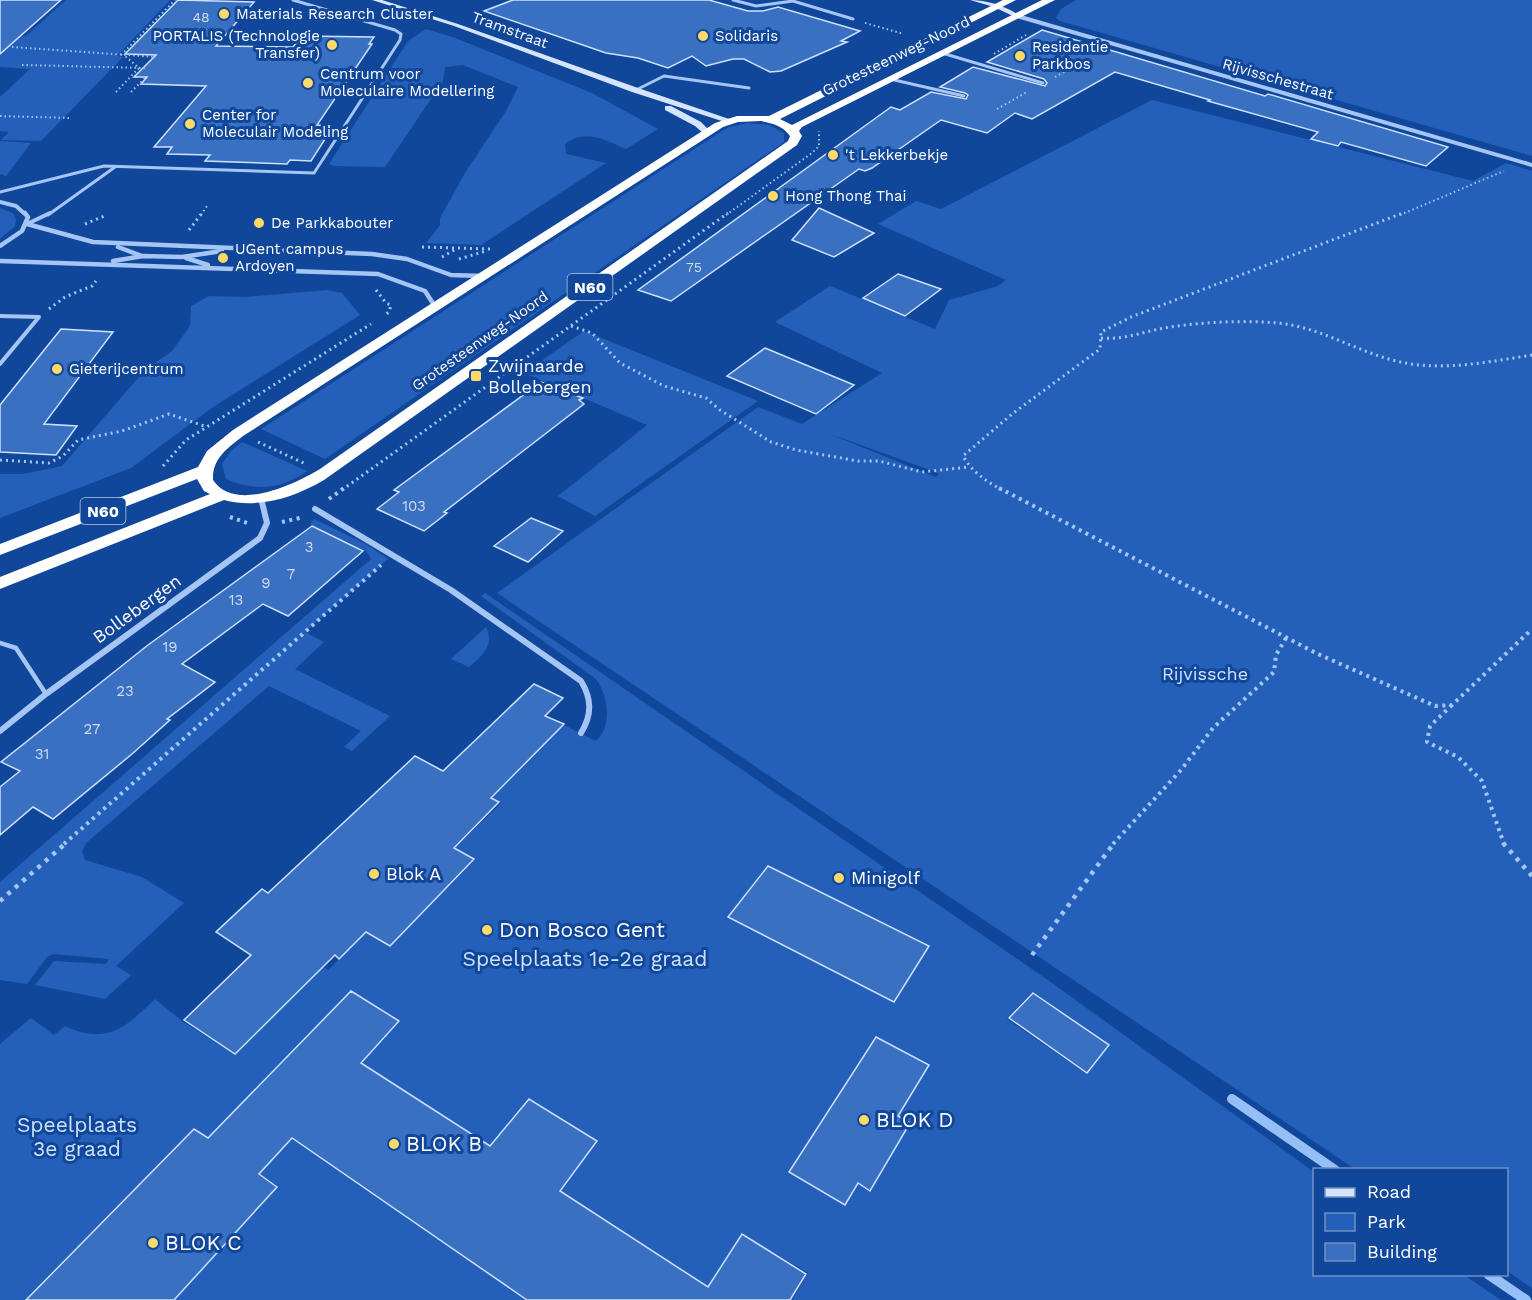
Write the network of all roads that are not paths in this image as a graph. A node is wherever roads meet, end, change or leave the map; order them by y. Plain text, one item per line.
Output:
1 (293, 0) edge
2 (375, 0) edge
3 (733, 0) edge
4 (973, 0) edge
5 (1011, 0) edge
6 (1050, 0) edge
7 (996, 6) junction
8 (1017, 16) junction
9 (853, 19) road end
10 (942, 53) junction
11 (890, 79) junction
12 (1043, 83) dead end
13 (749, 88) dead end
14 (635, 90) junction
15 (964, 96) dead end
16 (769, 120) junction
17 (730, 121) junction
18 (793, 131) junction
19 (707, 132) junction
20 (1532, 165) edge
21 (117, 166) junction
22 (0, 192) edge
23 (0, 202) edge
24 (46, 217) junction
25 (27, 224) junction
26 (39, 226) junction
27 (110, 244) junction
28 (0, 246) edge
29 (236, 249) junction
30 (143, 256) junction
31 (182, 258) junction
32 (2, 261) edge
33 (101, 263) junction
34 (218, 268) junction
35 (486, 275) junction
36 (436, 308) junction
37 (0, 316) edge
38 (0, 364) edge
39 (205, 470) junction
40 (222, 495) junction
41 (261, 498) junction
42 (315, 509) dead end
43 (0, 550) edge
44 (0, 583) edge
45 (0, 643) edge
46 (46, 694) junction
47 (0, 730) edge
48 (581, 733) dead end

1 - 21 lane
2 - 14 main road, Tramstraat
3 - 9 lane
4 - 7 main road
5 - 7 highway, Grotesteenweg-Noord
6 - 8 highway, N60
7 - 8 main road
7 - 16 highway, Grotesteenweg-Noord
8 - 10 highway, Grotesteenweg-Noord / N60
8 - 20 street, Rijvisschestraat
10 - 11 highway, Grotesteenweg-Noord / N60
10 - 12 lane
11 - 15 lane
11 - 18 highway, Grotesteenweg-Noord / N60
13 - 14 lane
14 - 17 main road, Tramstraat
14 - 19 main road, Tramstraat
16 - 17 highway, Grotesteenweg-Noord
16 - 18 highway, Grotesteenweg-Noord
17 - 19 highway, Grotesteenweg-Noord
18 - 41 highway, Grotesteenweg-Noord / N60
19 - 35 highway, Grotesteenweg-Noord
21 - 22 lane
21 - 24 lane
23 - 25 street
24 - 25 lane
24 - 26 lane
25 - 26 street
25 - 28 street
26 - 27 street
27 - 29 street
27 - 30 street
29 - 31 street
29 - 35 street
30 - 31 street
30 - 33 street
31 - 34 street
32 - 33 street
33 - 34 street
34 - 36 street
35 - 36 highway, Grotesteenweg-Noord
36 - 39 highway, Grotesteenweg-Noord
37 - 38 lane
39 - 40 highway
39 - 43 highway, N60
40 - 41 highway, Grotesteenweg-Noord / N60
40 - 44 highway, Grotesteenweg-Noord / N60
41 - 46 street, Bollebergen
42 - 48 street
45 - 46 lane
46 - 47 street, Bollebergen

